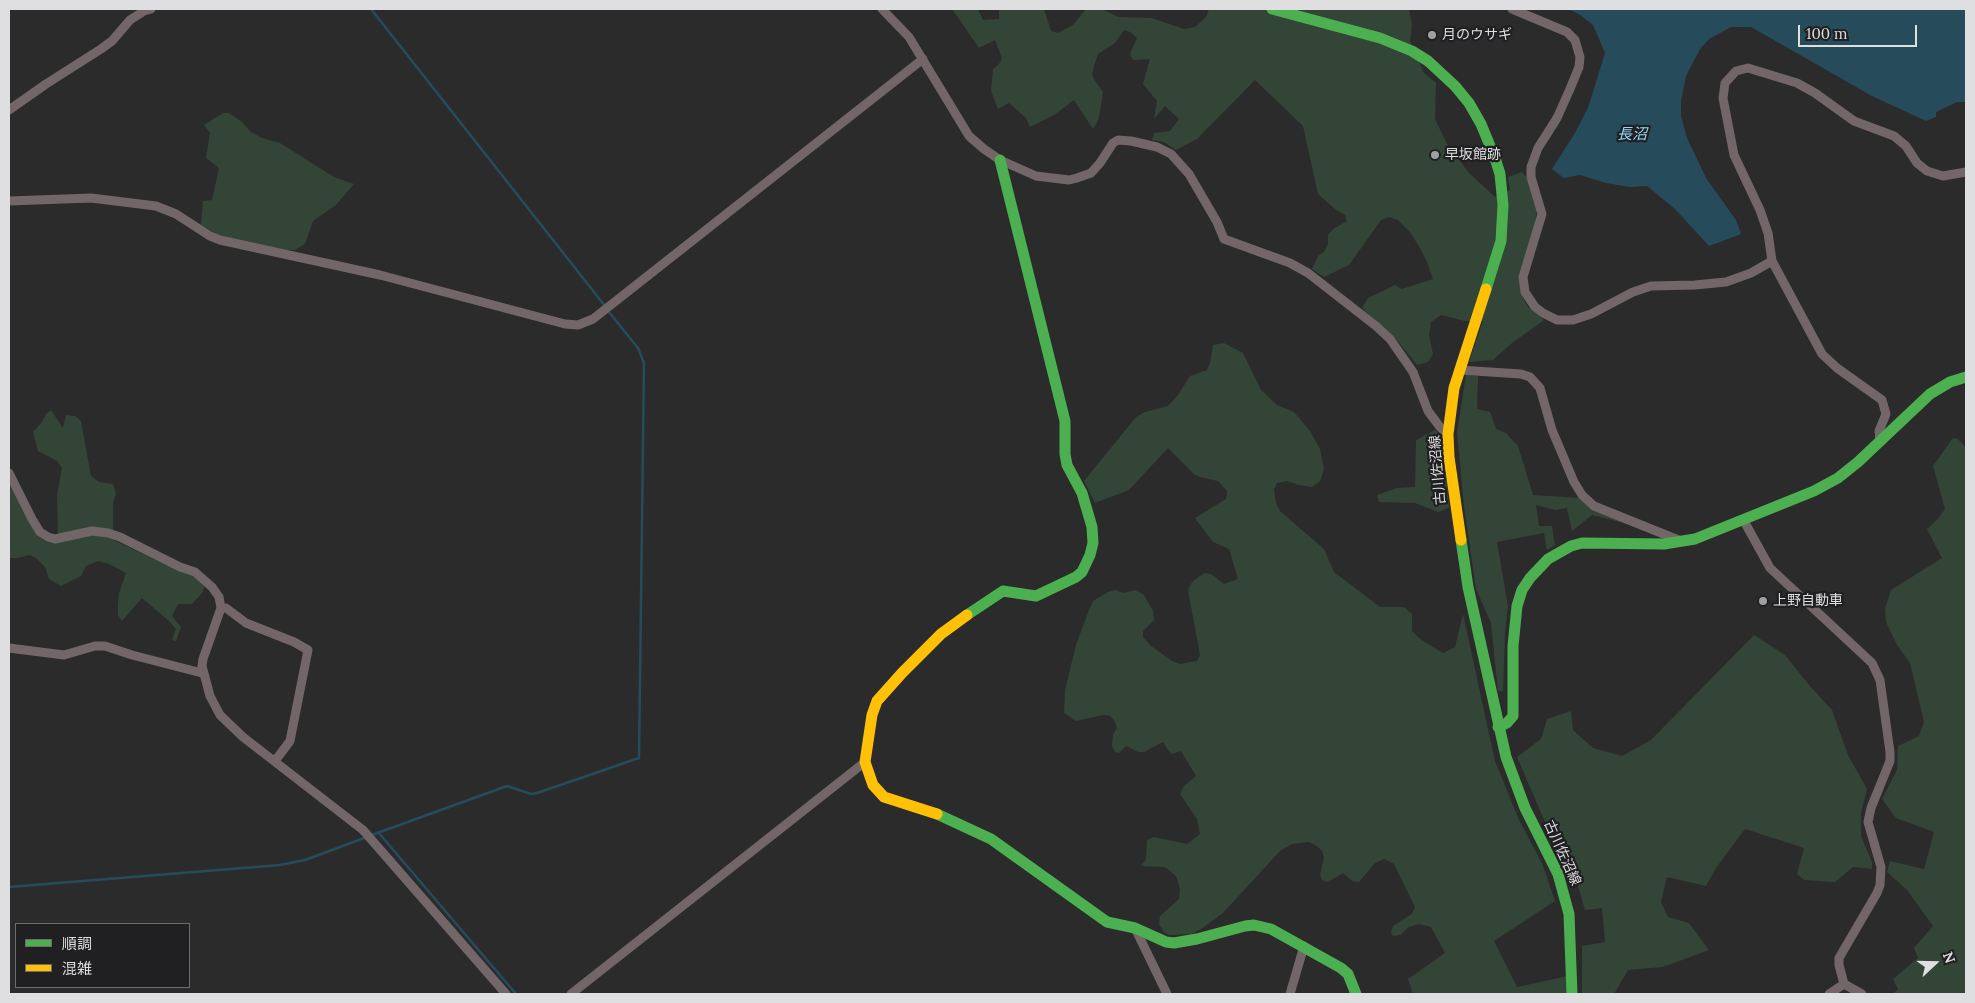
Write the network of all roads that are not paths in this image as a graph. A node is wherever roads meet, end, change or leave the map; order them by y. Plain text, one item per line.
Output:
1 (151, 9) edge
2 (882, 9) edge
3 (1272, 9) edge
4 (1512, 9) edge
5 (892, 12) edge
6 (923, 60) junction
7 (9, 110) edge
8 (1000, 160) junction
9 (1966, 172) edge
10 (9, 200) edge
11 (1772, 261) junction
12 (1459, 370) junction
13 (1966, 378) edge
14 (1448, 434) junction
15 (1880, 442) junction
16 (9, 473) edge
17 (1744, 521) junction
18 (1683, 542) junction
19 (221, 608) junction
20 (9, 648) edge
21 (202, 673) junction
22 (1498, 727) junction
23 (275, 761) junction
24 (865, 762) junction
25 (1135, 928) junction
26 (1304, 946) junction
27 (1844, 984) junction
28 (506, 994) edge
29 (571, 994) edge
30 (1167, 994) edge
31 (1290, 994) edge
32 (1356, 994) edge
33 (1572, 994) edge
34 (1829, 994) edge
35 (1862, 994) edge

1 - 7 street
2 - 5 street
3 - 12 street, 古川佐沼線
4 - 11 street
5 - 6 street
6 - 8 street
6 - 10 street
8 - 14 street
8 - 24 street
9 - 11 street
11 - 15 street
12 - 14 street, 古川佐沼線
12 - 18 street
13 - 15 street
14 - 22 street, 古川佐沼線
15 - 17 street
16 - 19 street
17 - 18 street
17 - 27 street
18 - 22 street
19 - 21 street
19 - 23 street
20 - 21 street
21 - 23 street
22 - 33 street, 古川佐沼線
23 - 28 street
24 - 25 street
24 - 29 street
25 - 26 street
25 - 30 street
26 - 31 street
26 - 32 street
27 - 34 street
27 - 35 street

